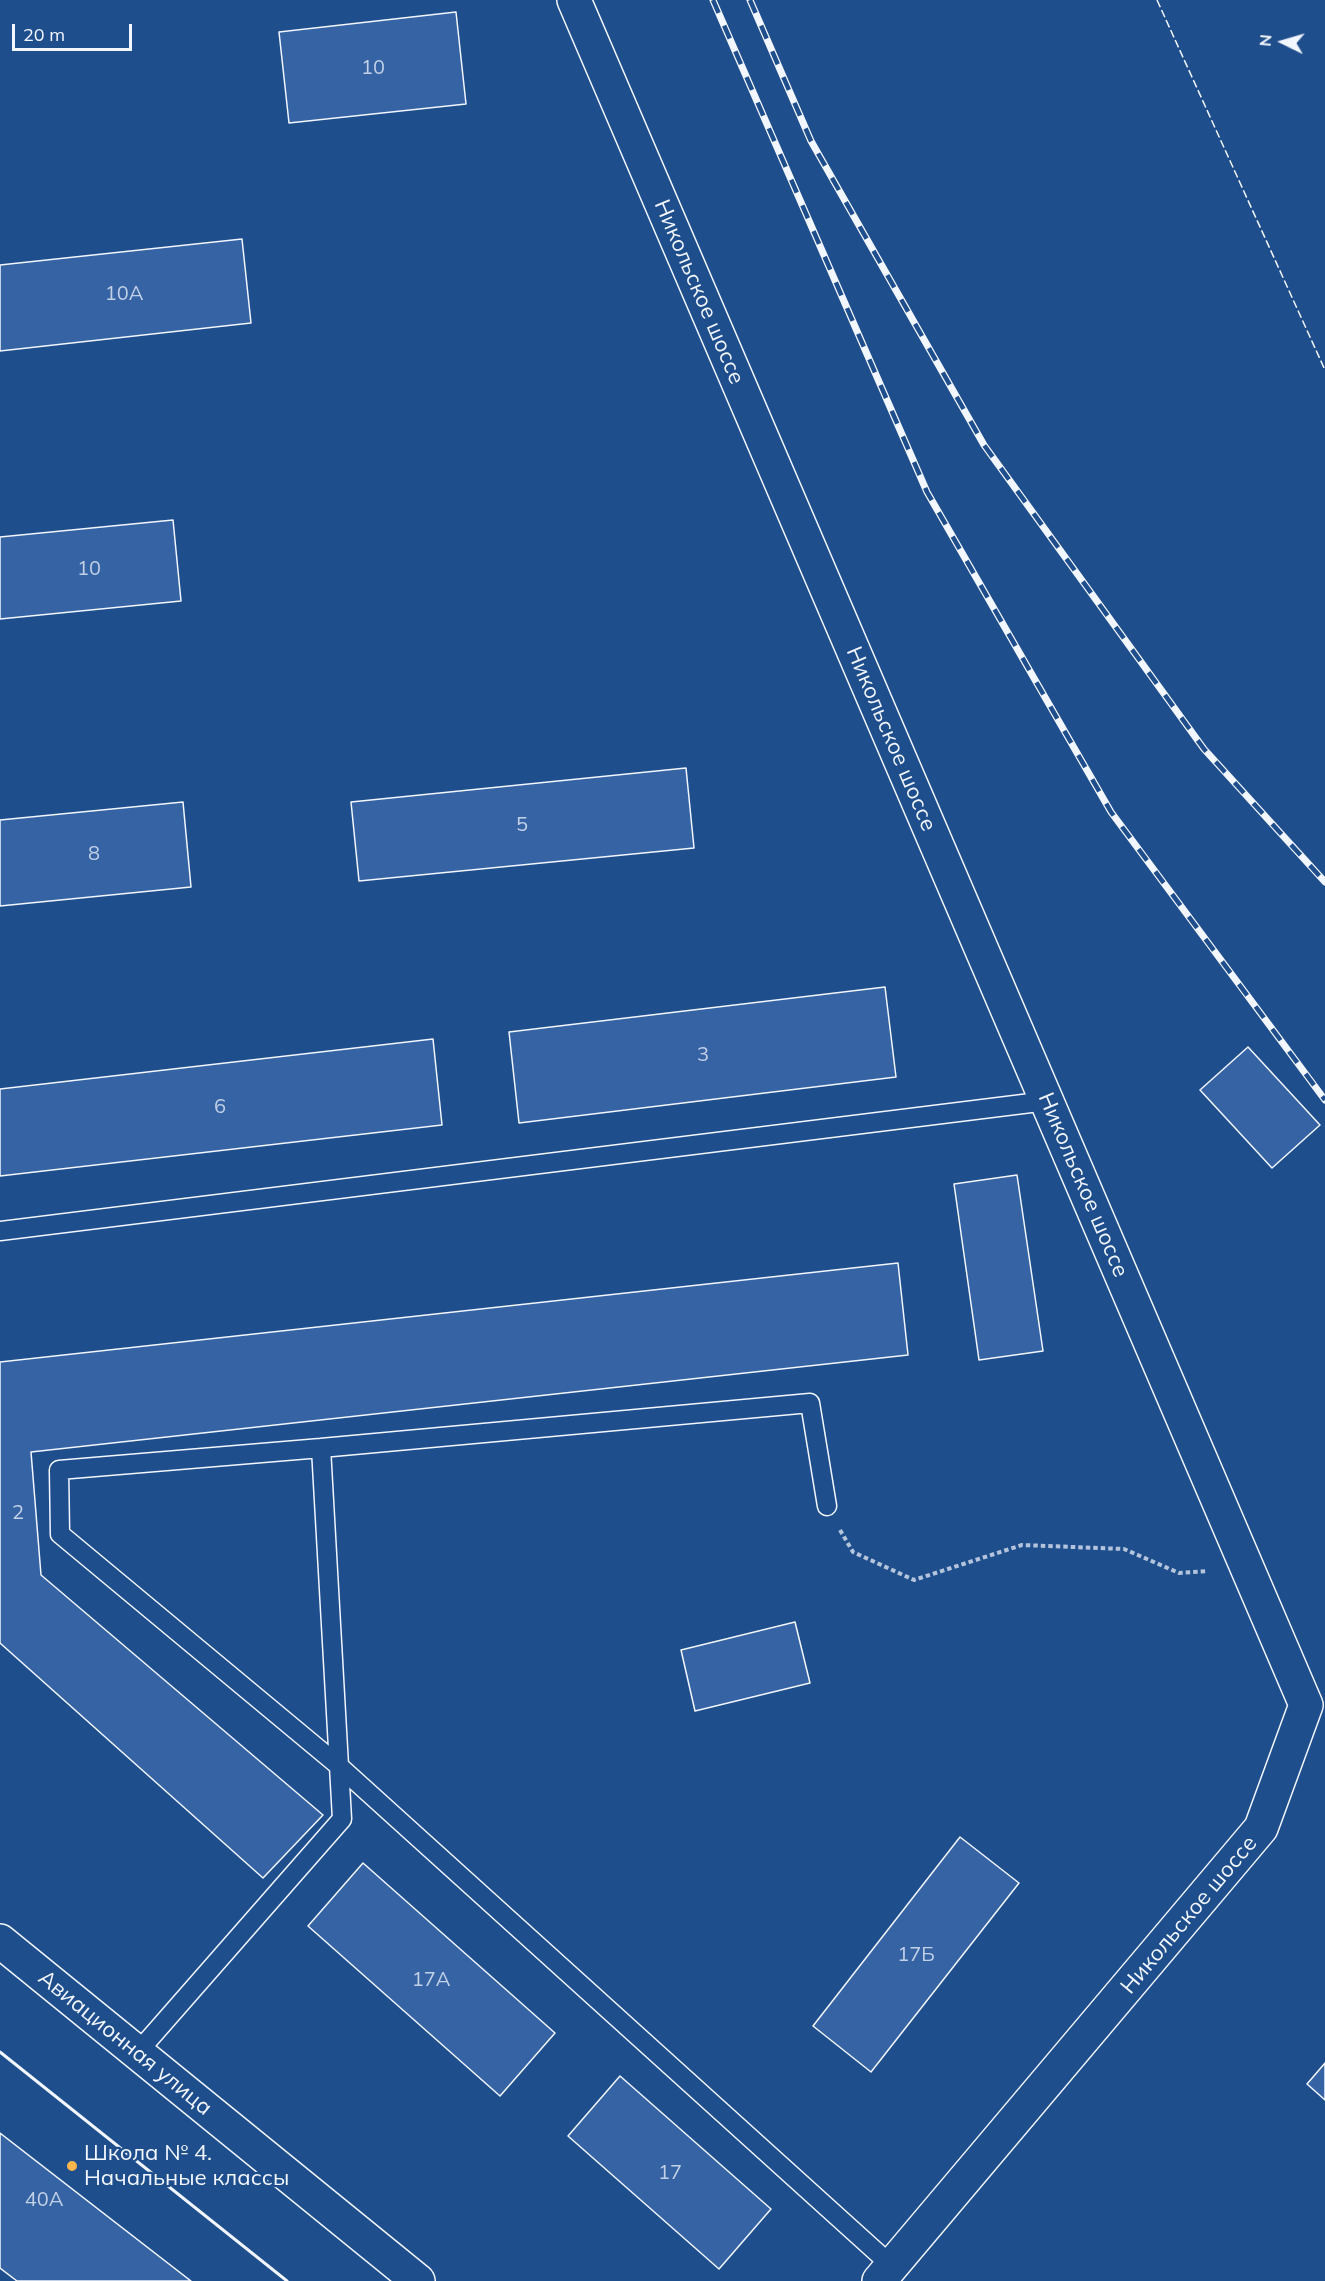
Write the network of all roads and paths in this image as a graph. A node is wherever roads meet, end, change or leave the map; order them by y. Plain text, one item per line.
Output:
1 (574, 0) edge
2 (1047, 1101) junction
3 (0, 1231) edge
4 (321, 1448) junction
5 (827, 1506) joint
6 (1248, 1570) junction
7 (1316, 1709) edge
8 (339, 1766) junction
9 (0, 1941) edge
10 (137, 2053) junction
11 (885, 2273) edge
12 (418, 2281) edge

1 - 2 street, Никольское шоссе
2 - 3 lane
2 - 6 street, Никольское шоссе
4 - 5 lane
4 - 8 lane
4 - 8 lane
5 - 6 path
6 - 7 street, Никольское шоссе
7 - 11 street, Никольское шоссе
8 - 10 lane
8 - 11 lane
9 - 10 street, Авиационная улица
10 - 12 street, Авиационная улица

